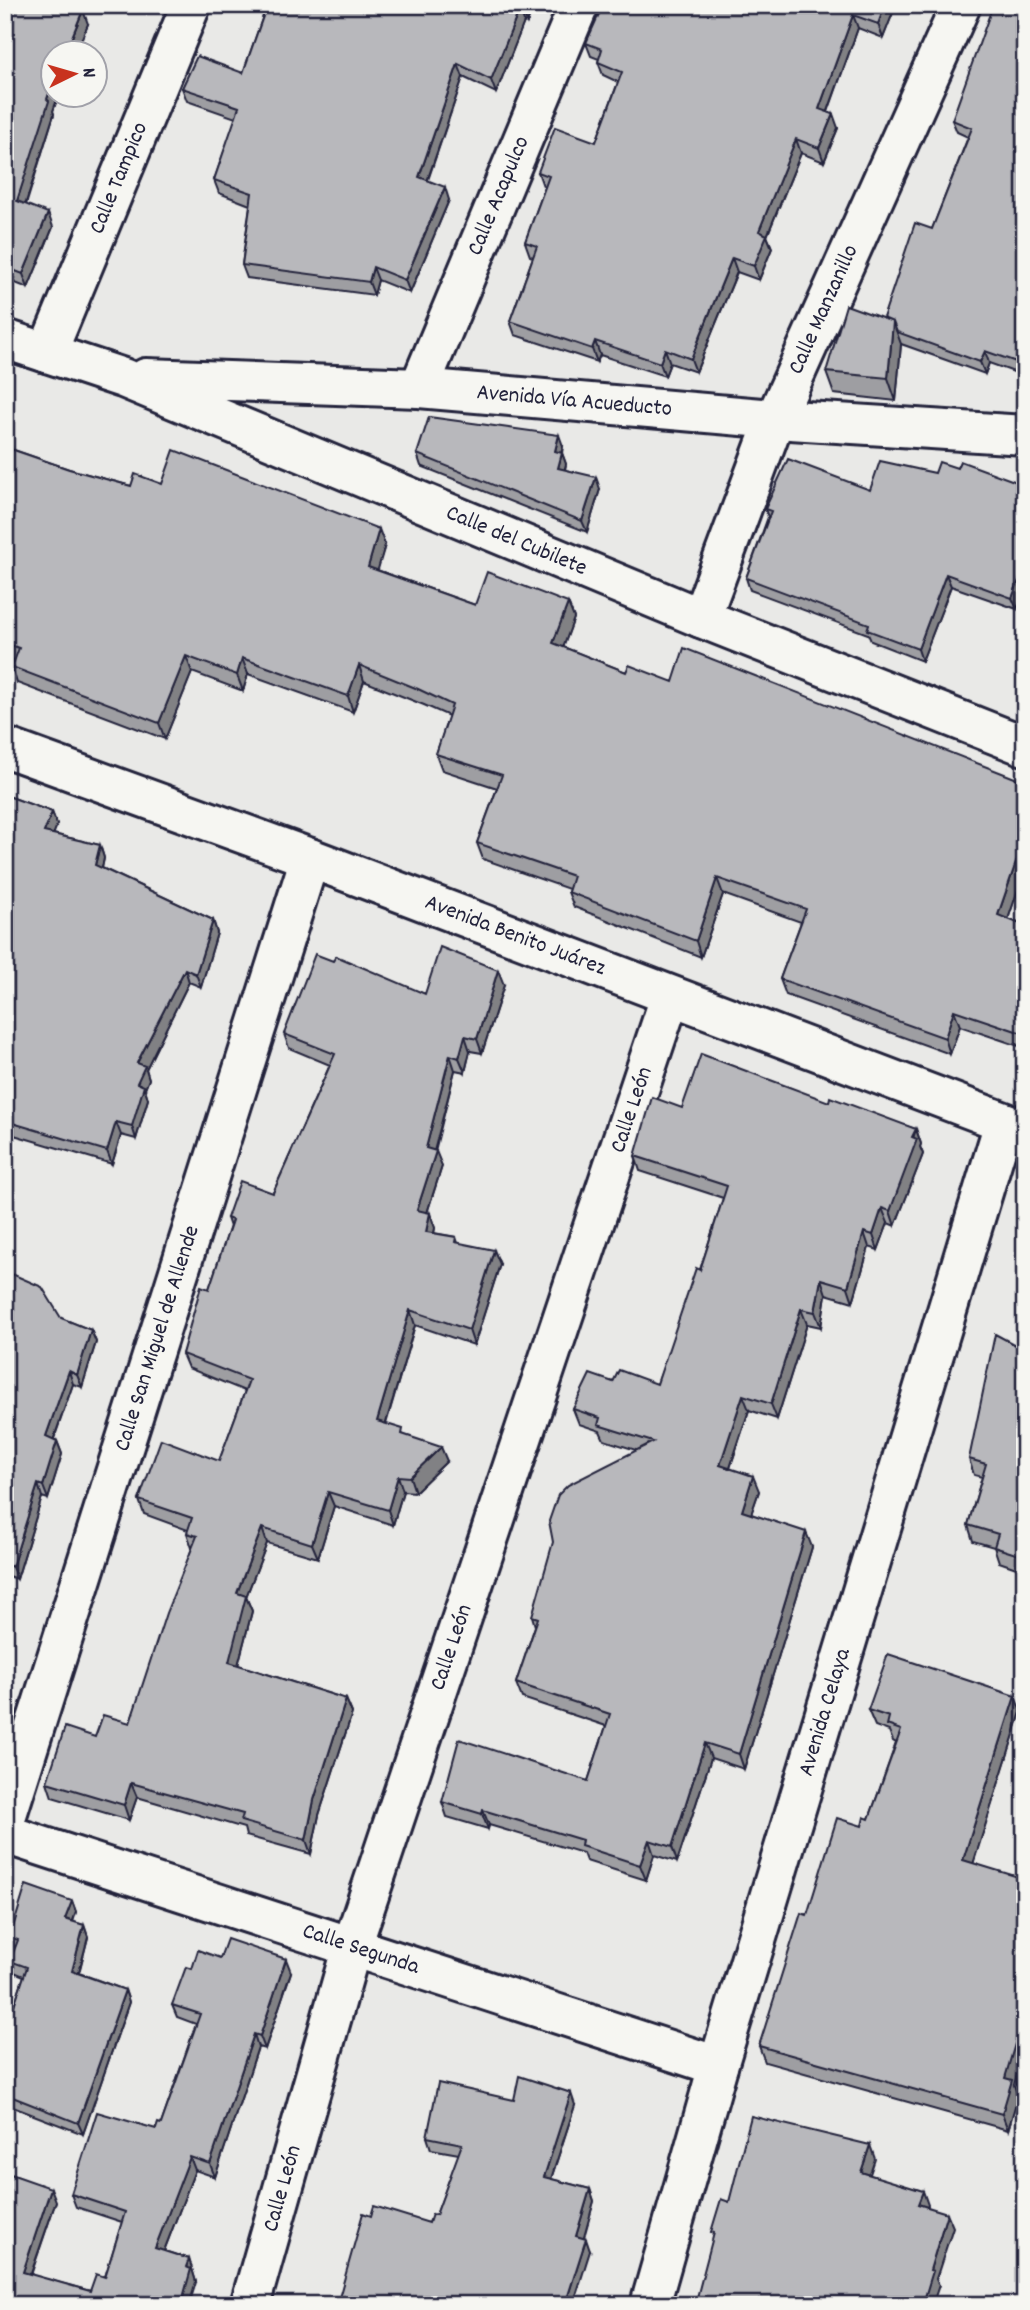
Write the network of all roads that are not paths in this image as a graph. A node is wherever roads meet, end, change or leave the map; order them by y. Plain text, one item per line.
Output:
1 (191, 5) edge
2 (579, 5) edge
3 (961, 5) edge
4 (5, 339) edge
5 (47, 353) junction
6 (123, 378) junction
7 (419, 387) junction
8 (775, 419) junction
9 (1025, 435) edge
10 (701, 618) junction
11 (1022, 739) edge
12 (5, 747) edge
13 (310, 858) junction
14 (670, 997) junction
15 (1015, 1126) edge
16 (5, 1821) edge
17 (5, 1834) edge
18 (352, 1946) junction
19 (718, 2066) junction
20 (250, 2305) edge
21 (650, 2305) edge

1 - 5 street, Calle Tampico
2 - 7 street, Calle Acapulco
3 - 8 street, Calle Manzanillo
4 - 5 street, Calle del Cubilete
5 - 6 street, Calle del Cubilete
6 - 7 street, Avenida Vía Acueducto
6 - 10 street, Calle del Cubilete
7 - 8 street, Avenida Vía Acueducto
8 - 9 street, Avenida Vía Acueducto
8 - 10 street, Calle Manzanillo
10 - 11 street, Calle del Cubilete
12 - 13 street, Avenida Benito Juárez
13 - 14 street, Avenida Benito Juárez
13 - 16 street, Calle San Miguel de Allende
14 - 15 street, Avenida Benito Juárez
14 - 18 street, Calle León
15 - 19 street, Avenida Celaya
17 - 18 street, Calle Segunda
18 - 19 street, Calle Segunda
18 - 20 street, Calle León
19 - 21 street, Avenida Celaya

